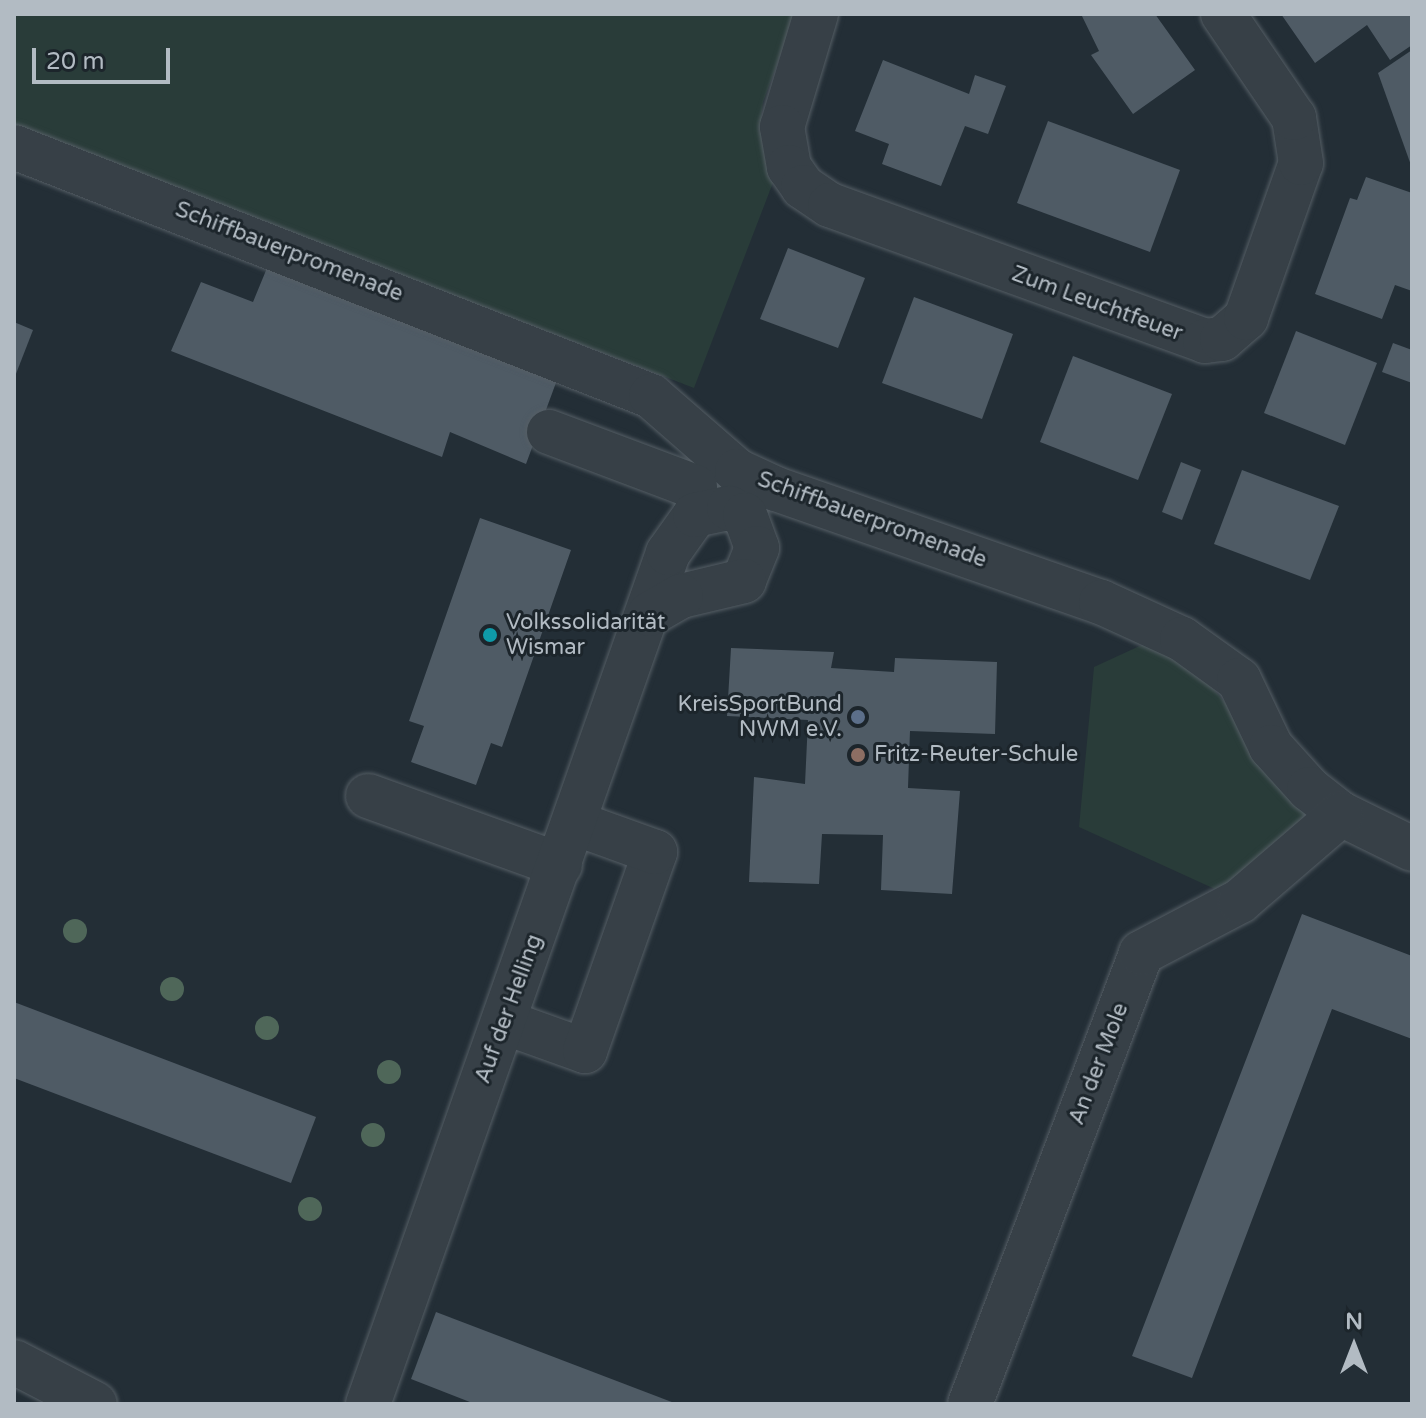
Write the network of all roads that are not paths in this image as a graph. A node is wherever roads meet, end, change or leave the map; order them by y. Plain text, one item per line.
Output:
1 (816, 14) edge
2 (1223, 14) edge
3 (14, 147) edge
4 (549, 432) dead end
5 (695, 487) junction
6 (650, 614) junction
7 (368, 796) dead end
8 (1341, 814) junction
9 (575, 823) junction
10 (1412, 849) edge
11 (560, 865) junction
12 (504, 1022) junction
13 (14, 1362) edge
14 (95, 1404) edge
15 (368, 1404) edge
16 (970, 1404) edge

1 - 2 street, Zum Leuchtfeuer
3 - 5 street, Schiffbauerpromenade
4 - 5 street
5 - 6 street, Auf der Helling
5 - 6 street
5 - 8 street, Schiffbauerpromenade
6 - 9 street, Auf der Helling
7 - 11 street
8 - 10 street, Schiffbauerpromenade
8 - 16 street, An der Mole
9 - 11 street, Auf der Helling
9 - 12 street
11 - 12 street, Auf der Helling
12 - 15 street, Auf der Helling
13 - 14 street

